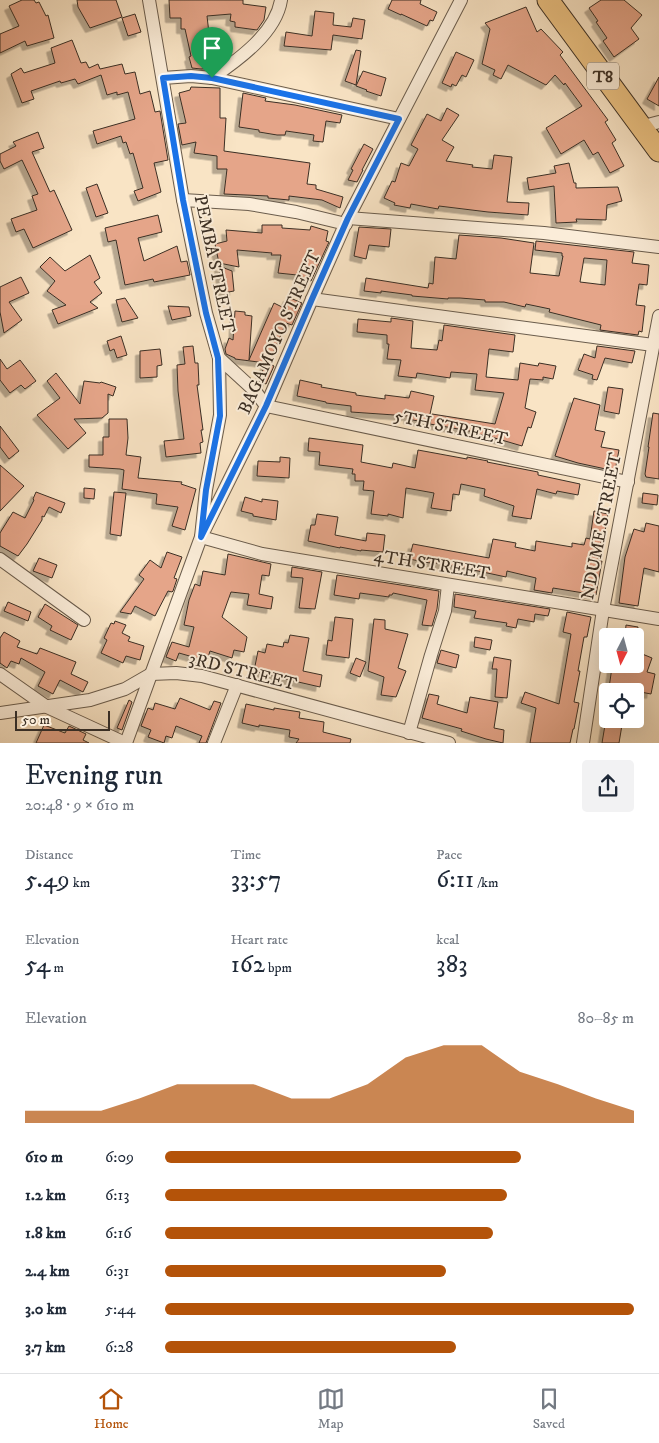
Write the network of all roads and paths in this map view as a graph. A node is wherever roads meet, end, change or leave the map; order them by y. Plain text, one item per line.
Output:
1 (149, 0) edge
2 (281, 0) edge
3 (461, 0) edge
4 (548, 0) edge
5 (163, 78) junction
6 (212, 78) junction
7 (399, 119) junction
8 (650, 125) edge
9 (659, 152) edge
10 (183, 200) junction
11 (347, 220) junction
12 (659, 247) edge
13 (312, 299) junction
14 (659, 316) edge
15 (653, 345) junction
16 (218, 358) junction
17 (266, 406) junction
18 (628, 482) junction
19 (201, 537) junction
20 (0, 559) edge
21 (448, 585) junction
22 (603, 610) junction
23 (84, 620) dead end
24 (659, 620) edge
25 (0, 674) edge
26 (151, 674) junction
27 (237, 686) junction
28 (47, 707) junction
29 (0, 713) edge
30 (409, 733) junction
31 (126, 743) edge
32 (214, 743) edge
33 (449, 743) edge
34 (582, 743) edge

1 - 5 street, PEMBA STREET
2 - 6 street
3 - 7 street, BAGAMOYO STREET
4 - 8 highway, T8
5 - 6 street
5 - 10 street, PEMBA STREET
6 - 7 street
7 - 11 street, BAGAMOYO STREET
8 - 9 highway, T8
10 - 11 street
10 - 16 street, PEMBA STREET
11 - 12 street
11 - 13 street, BAGAMOYO STREET
13 - 15 street
13 - 17 street, BAGAMOYO STREET
14 - 15 street, NDUME STREET
15 - 18 street, NDUME STREET
16 - 17 street
16 - 19 street, PEMBA STREET
17 - 18 street, 5TH STREET
17 - 19 street, BAGAMOYO STREET
18 - 22 street, NDUME STREET
19 - 21 street, 4TH STREET
19 - 26 street, BAGAMOYO STREET
20 - 23 street
21 - 22 street, 4TH STREET
21 - 30 street
22 - 24 street, 4TH STREET
22 - 34 street, NDUME STREET
25 - 28 street
26 - 27 street, 3RD STREET
26 - 28 street, 3RD STREET
26 - 31 street, BAGAMOYO STREET
27 - 30 street, 3RD STREET
27 - 32 street
28 - 29 street, 3RD STREET
28 - 31 street
30 - 33 street, 3RD STREET

